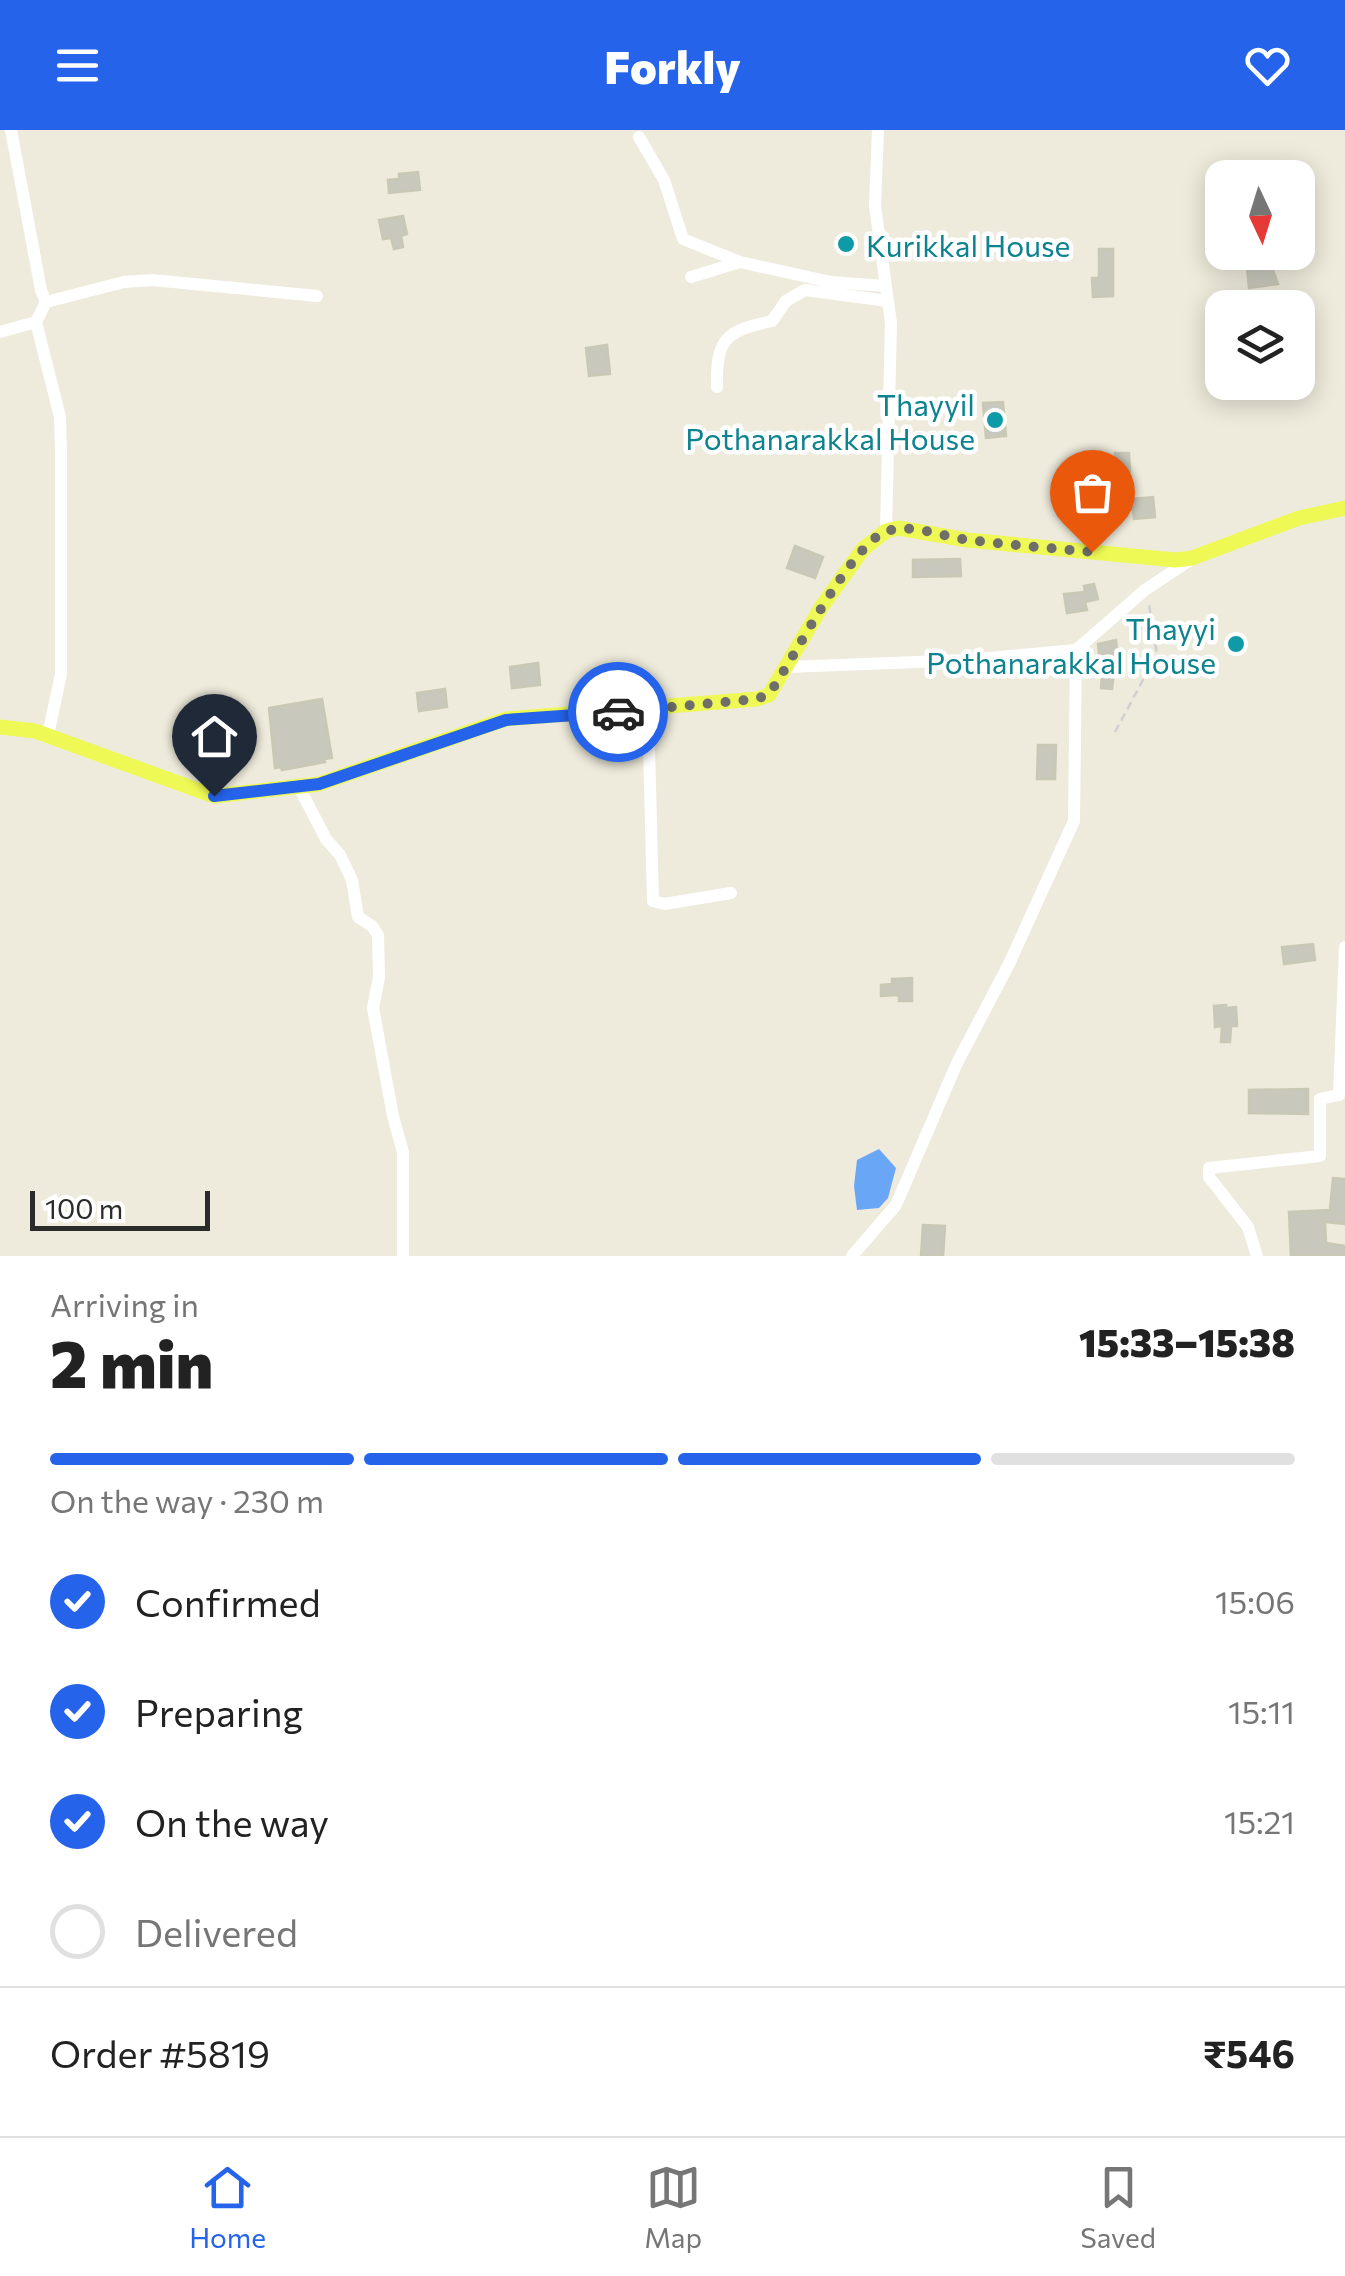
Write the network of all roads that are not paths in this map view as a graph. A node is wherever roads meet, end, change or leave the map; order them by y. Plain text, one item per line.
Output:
1 (11, 130) edge
2 (878, 130) edge
3 (639, 137) dead end
4 (740, 262) junction
5 (691, 277) dead end
6 (887, 293) junction
7 (317, 296) dead end
8 (46, 302) junction
9 (36, 322) junction
10 (0, 332) edge
11 (717, 387) dead end
12 (1345, 508) edge
13 (886, 531) junction
14 (1192, 558) junction
15 (1076, 650) junction
16 (788, 667) junction
17 (648, 710) junction
18 (0, 727) edge
19 (48, 736) junction
20 (299, 786) junction
21 (732, 893) dead end
22 (1345, 947) edge
23 (404, 1256) edge
24 (852, 1256) edge
25 (1256, 1256) edge

1 - 8 street
2 - 6 street
3 - 4 street
4 - 5 street
4 - 6 street
6 - 11 street
6 - 13 street
7 - 8 street
8 - 9 street
9 - 10 street
9 - 19 street
12 - 14 main road
13 - 14 main road
13 - 16 main road
14 - 15 street
15 - 16 street
15 - 24 street
16 - 17 main road
17 - 20 main road
17 - 21 street
18 - 19 main road
19 - 20 main road
20 - 23 street
22 - 25 street

